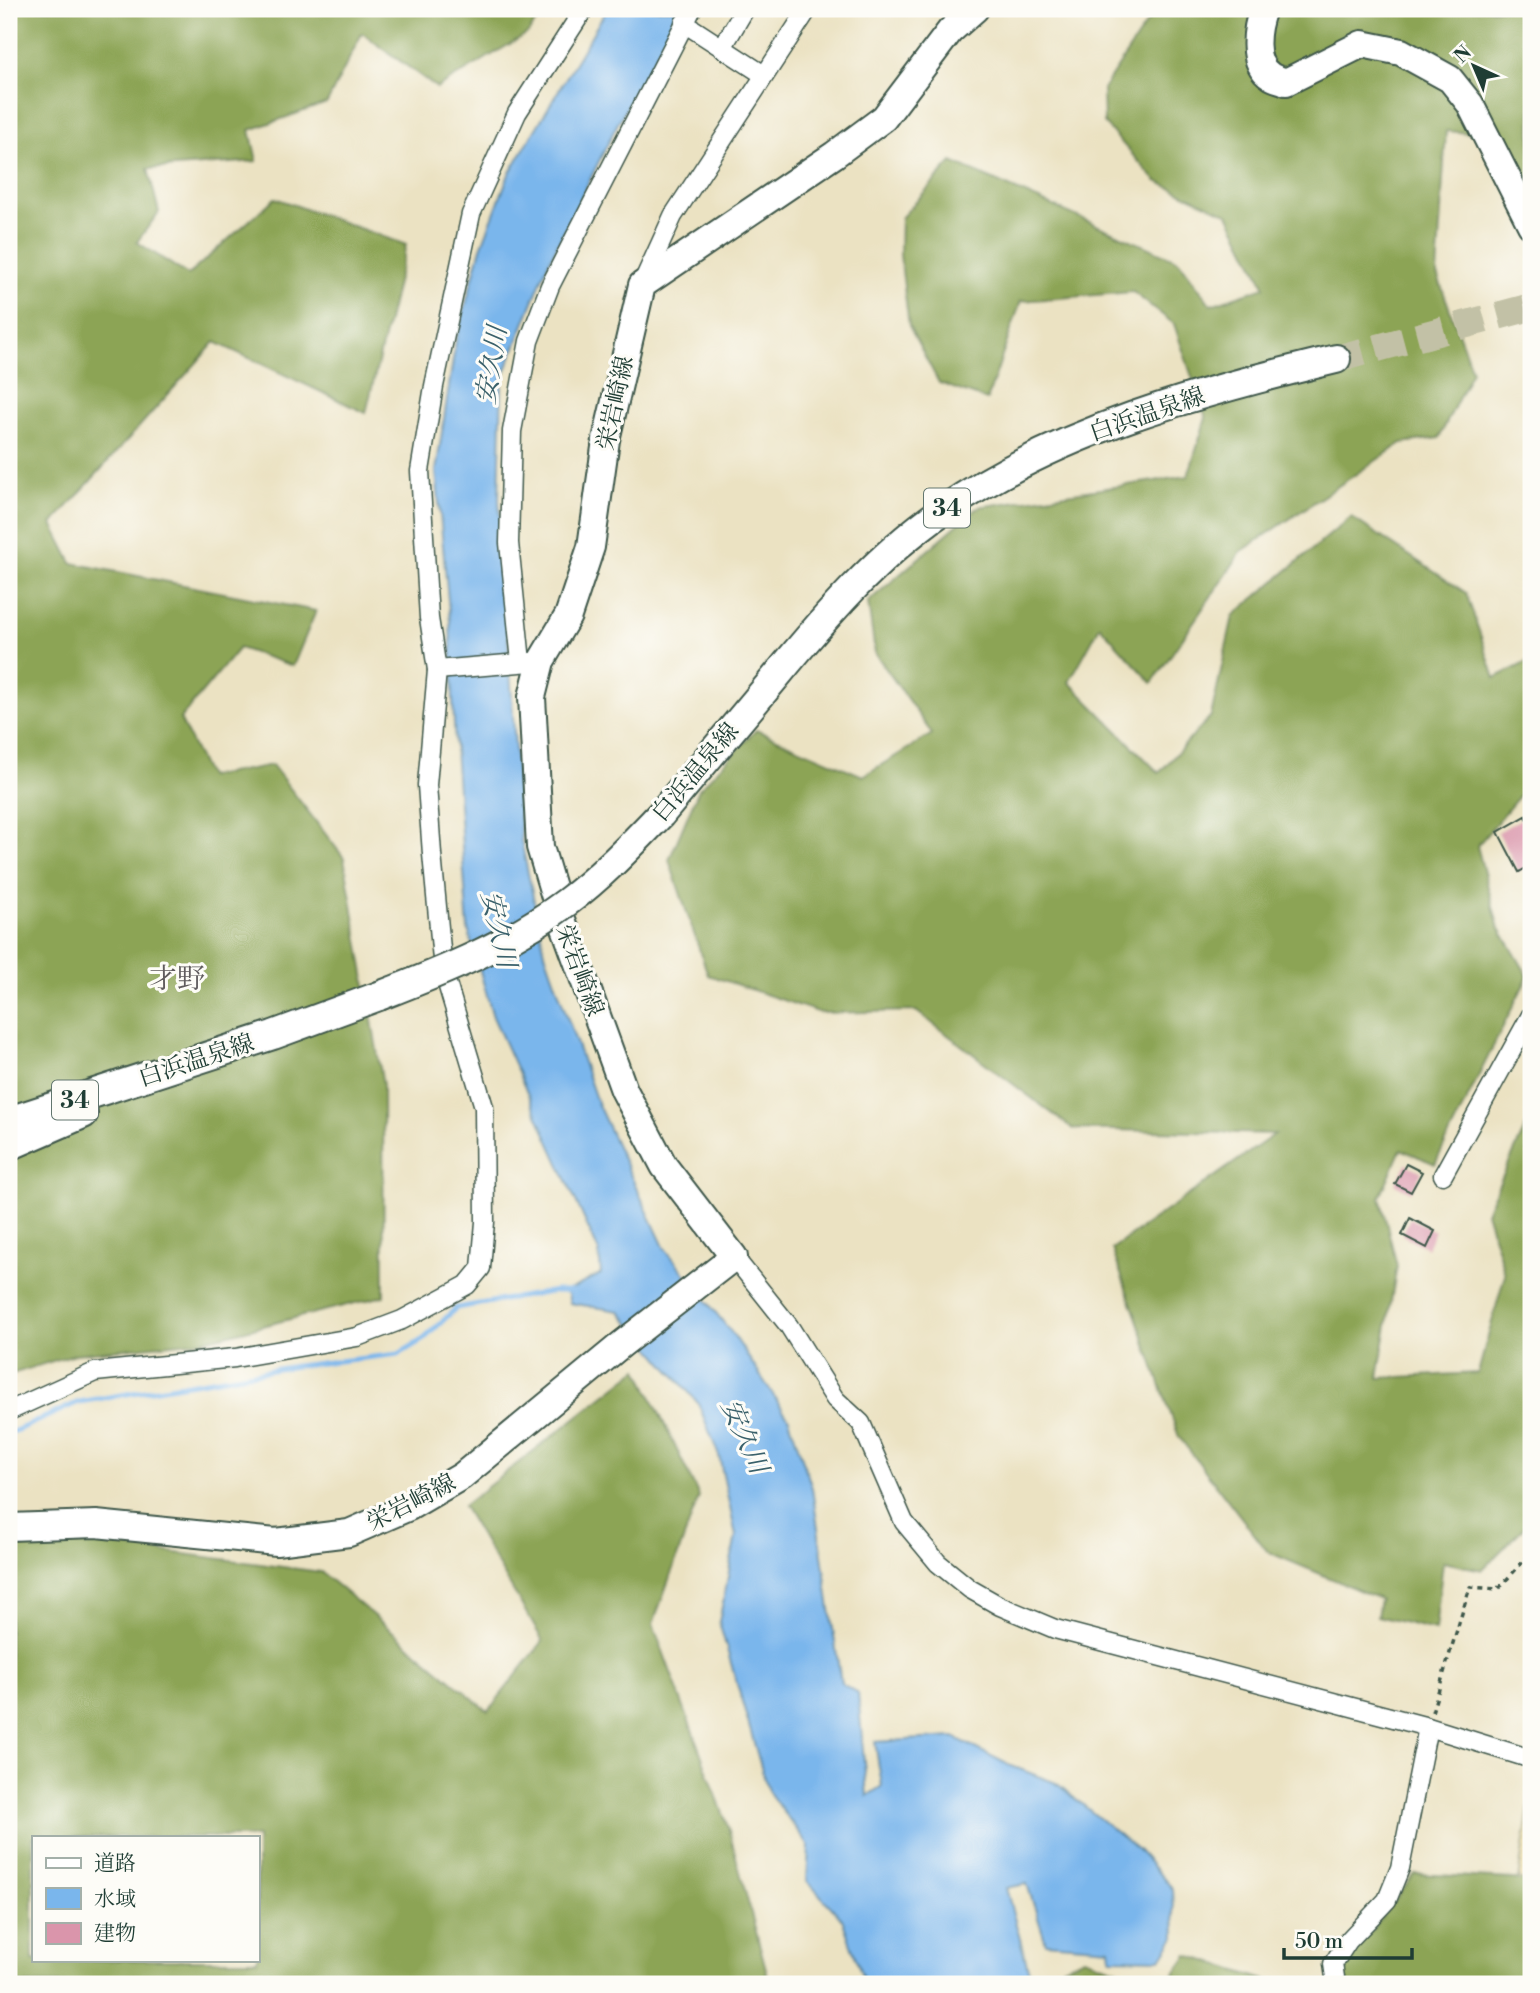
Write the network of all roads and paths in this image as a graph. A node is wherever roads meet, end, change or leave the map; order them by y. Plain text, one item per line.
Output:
1 (584, 9) edge
2 (744, 9) edge
3 (808, 9) edge
4 (975, 9) edge
5 (1263, 9) edge
6 (688, 16) edge
7 (722, 48) junction
8 (764, 75) junction
9 (1531, 225) edge
10 (642, 285) junction
11 (1336, 359) tunnel mouth
12 (531, 662) junction
13 (441, 669) junction
14 (1527, 1022) edge
15 (273, 1035) junction
16 (142, 1078) junction
17 (9, 1115) edge
18 (9, 1121) edge
19 (9, 1146) edge
20 (1443, 1175) dead end
21 (1531, 1191) edge
22 (734, 1257) junction
23 (9, 1411) edge
24 (9, 1527) edge
25 (1531, 1553) edge
26 (1428, 1727) junction
27 (1525, 1757) dead end
28 (1336, 1984) edge

1 - 13 street
2 - 7 street
3 - 8 street
4 - 10 main road
5 - 9 main road
6 - 7 street
6 - 12 street
7 - 8 street
8 - 10 street
10 - 12 main road, 栄岩崎線
11 - 15 main road, 白浜温泉線 / 34, bridge
12 - 13 street
12 - 22 main road, 栄岩崎線
13 - 23 street
14 - 20 street
14 - 21 path
15 - 16 main road, 白浜温泉線 / 34
15 - 19 main road
16 - 17 main road
16 - 18 main road, 白浜温泉線 / 34
22 - 24 main road, 栄岩崎線
22 - 26 street
25 - 26 path
26 - 27 street
26 - 28 street

